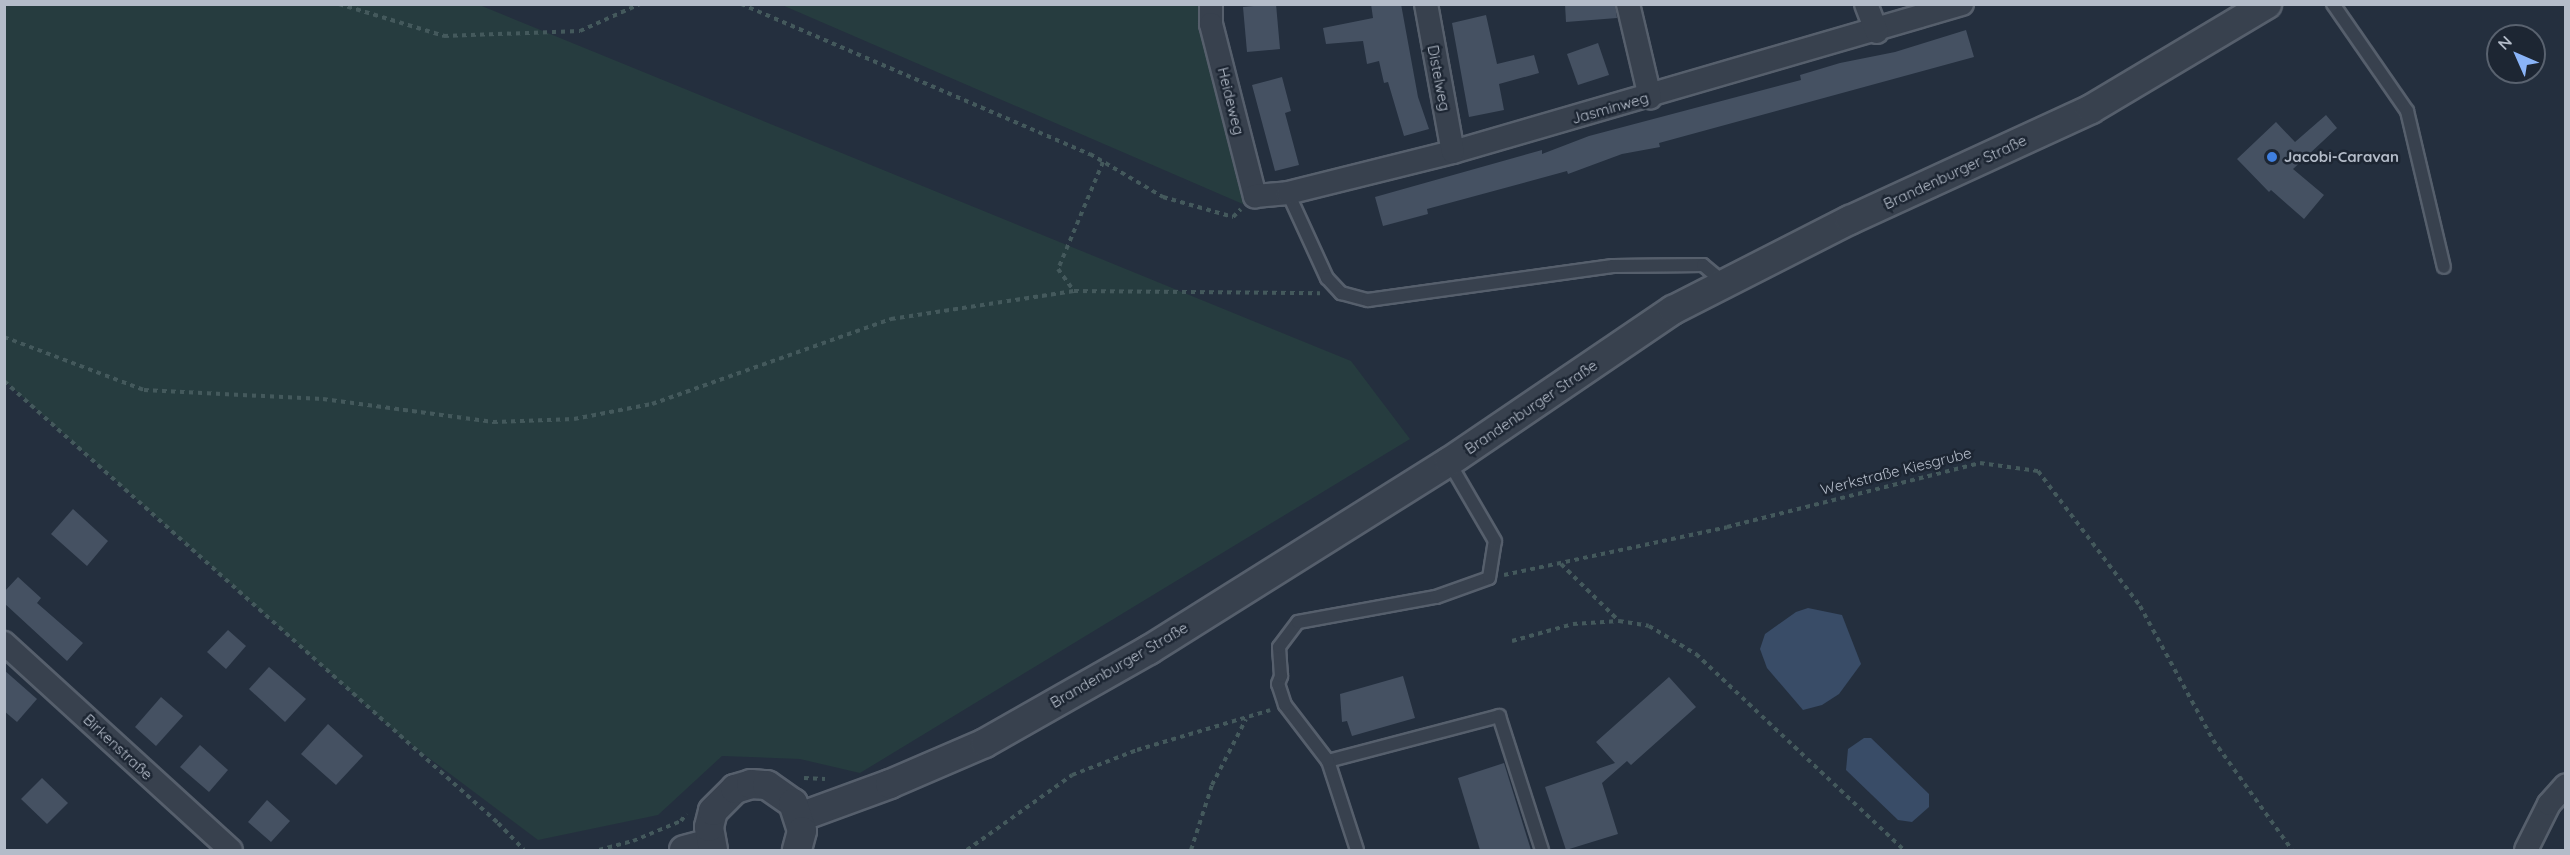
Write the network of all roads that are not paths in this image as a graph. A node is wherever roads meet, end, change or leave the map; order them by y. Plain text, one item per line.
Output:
1 (1211, 4) edge
2 (1426, 4) edge
3 (1628, 4) edge
4 (1866, 4) edge
5 (1962, 4) edge
6 (2267, 4) edge
7 (2333, 4) edge
8 (1877, 32) junction
9 (1650, 97) junction
10 (1453, 152) junction
11 (1288, 193) junction
12 (1255, 196) joint
13 (2444, 267) dead end
14 (1723, 282) junction
15 (1449, 462) junction
16 (4, 643) edge
17 (1328, 761) junction
18 (2565, 785) edge
19 (800, 817) junction
20 (703, 848) edge
21 (231, 850) edge
22 (797, 850) edge
23 (1357, 850) edge
24 (1542, 850) edge
25 (2526, 850) edge

1 - 12 street, Heideweg
2 - 10 street, Distelweg
3 - 9 street
4 - 8 street
5 - 8 street, Jasminweg
6 - 14 street, Brandenburger Straße
7 - 13 lane
8 - 9 street, Jasminweg
9 - 10 street, Jasminweg
10 - 11 street, Jasminweg
11 - 12 street, Jasminweg
11 - 14 lane
14 - 15 street, Brandenburger Straße
15 - 17 lane
15 - 19 street, Brandenburger Straße
16 - 21 street, Birkenstraße
17 - 23 lane
17 - 24 lane
18 - 25 street
19 - 20 street
19 - 22 street

